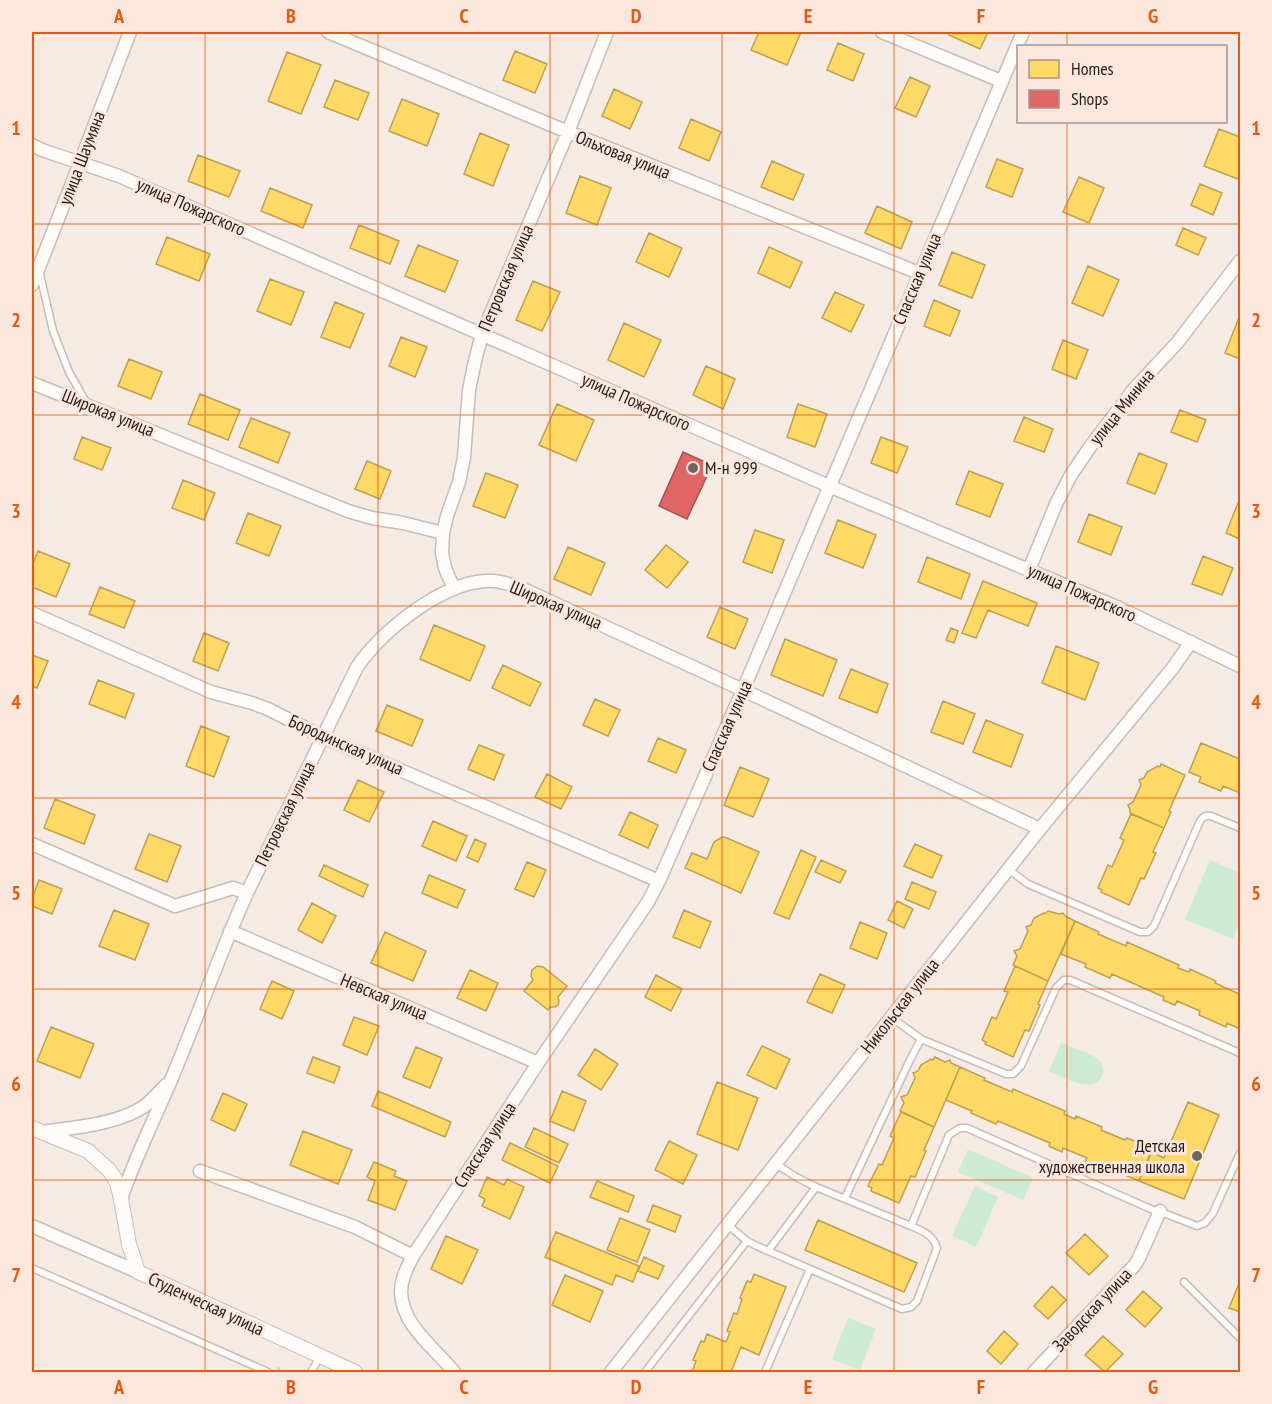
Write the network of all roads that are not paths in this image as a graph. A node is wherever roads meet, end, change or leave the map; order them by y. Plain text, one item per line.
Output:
1 (130, 32) edge
2 (328, 32) edge
3 (607, 32) edge
4 (882, 32) edge
5 (1017, 45) edge
6 (1001, 81) junction
7 (568, 132) junction
8 (32, 145) edge
9 (80, 163) junction
10 (1240, 261) edge
11 (39, 267) junction
12 (919, 273) junction
13 (32, 285) edge
14 (482, 334) junction
15 (32, 382) edge
16 (87, 404) junction
17 (829, 486) junction
18 (443, 533) junction
19 (1029, 570) junction
20 (454, 589) junction
21 (32, 612) edge
22 (1191, 642) junction
23 (1239, 664) edge
24 (743, 690) junction
25 (323, 737) junction
26 (1240, 828) edge
27 (1040, 829) junction
28 (32, 844) edge
29 (1008, 869) junction
30 (659, 881) junction
31 (247, 894) junction
32 (230, 931) junction
33 (891, 1017) junction
34 (921, 1039) junction
35 (1240, 1053) edge
36 (538, 1063) junction
37 (171, 1080) junction
38 (36, 1130) edge
39 (1240, 1153) edge
40 (776, 1163) junction
41 (200, 1172) dead end
42 (816, 1187) junction
43 (121, 1198) junction
44 (845, 1198) junction
45 (1160, 1211) junction
46 (727, 1225) junction
47 (32, 1226) edge
48 (911, 1226) junction
49 (747, 1241) junction
50 (768, 1251) junction
51 (413, 1256) junction
52 (1140, 1256) dead end
53 (32, 1268) edge
54 (810, 1269) junction
55 (138, 1272) junction
56 (1184, 1282) dead end
57 (1240, 1338) edge
58 (320, 1357) junction
59 (268, 1372) edge
60 (311, 1372) edge
61 (355, 1372) edge
62 (454, 1372) edge
63 (611, 1372) edge
64 (645, 1372) edge
65 (765, 1372) edge
66 (1034, 1372) edge

1 - 9 street, улица Шаумяна
2 - 7 street, Ольховая улица
3 - 7 street, Петровская улица
4 - 6 street
5 - 6 street, Спасская улица
6 - 12 street, Спасская улица
7 - 12 street, Ольховая улица
7 - 14 street, Петровская улица
8 - 9 street, улица Пожарского
9 - 11 street, улица Шаумяна
9 - 14 street, улица Пожарского
10 - 19 street, улица Минина
11 - 13 street, улица Шаумяна
11 - 16 lane
12 - 17 street, Спасская улица
14 - 17 street, улица Пожарского
14 - 18 street, Петровская улица
15 - 16 street, Широкая улица
16 - 18 street, Широкая улица
17 - 19 street, улица Пожарского
17 - 24 street, Спасская улица
18 - 20 street
19 - 22 street, улица Пожарского
20 - 24 street, Широкая улица
20 - 25 street, Петровская улица
21 - 25 street, Бородинская улица
22 - 23 street, улица Пожарского
22 - 27 street, Никольская улица
24 - 27 street, Широкая улица
24 - 30 street, Спасская улица
25 - 30 street, Бородинская улица
25 - 31 street, Петровская улица
26 - 29 lane
27 - 29 street, Никольская улица
28 - 31 street
29 - 33 street, Никольская улица
30 - 36 street, Спасская улица
31 - 32 street, Петровская улица
32 - 36 street, Невская улица
32 - 37 street, Петровская улица
33 - 34 lane
33 - 40 street, Никольская улица
34 - 35 lane
34 - 44 lane
36 - 51 street, Спасская улица
37 - 38 street, Петровская улица
37 - 43 street, Петровская улица
38 - 43 street, Студенческая улица
39 - 45 lane
40 - 42 lane
40 - 46 street, Никольская улица
41 - 51 street
42 - 44 lane
42 - 50 lane
43 - 55 street, Студенческая улица
44 - 48 lane
45 - 48 lane
45 - 52 lane
45 - 66 street, Заводская улица
46 - 49 lane
46 - 63 street, Никольская улица
47 - 55 street
48 - 54 lane
49 - 50 lane
49 - 64 lane
50 - 54 lane
51 - 62 street, Спасская улица
53 - 59 lane
54 - 65 lane
55 - 58 street, Студенческая улица
56 - 57 lane
58 - 60 lane
58 - 61 street, Студенческая улица

